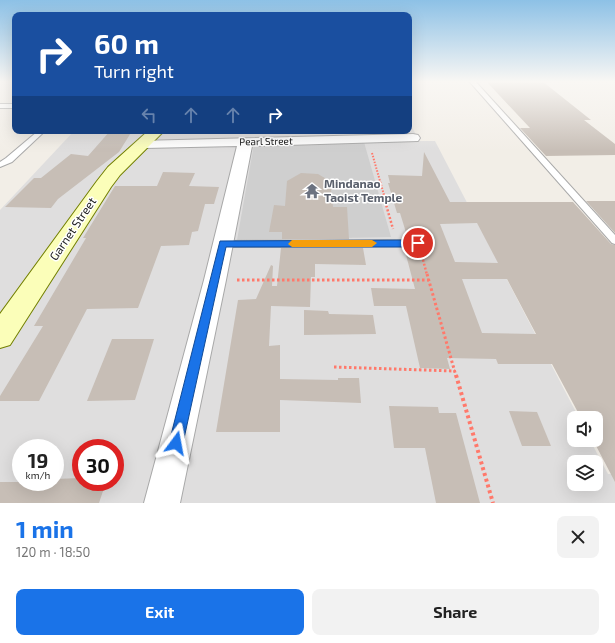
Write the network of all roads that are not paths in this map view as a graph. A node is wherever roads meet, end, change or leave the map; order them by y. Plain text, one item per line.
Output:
1 (493, 104) edge
2 (0, 106) edge
3 (12, 106) edge
4 (39, 134) edge
5 (151, 137) edge
6 (413, 138) dead end
7 (245, 142) junction
8 (0, 166) edge
9 (615, 241) edge
10 (418, 243) road end
11 (223, 244) junction
12 (0, 336) edge
13 (162, 503) edge

1 - 9 lane
2 - 3 lane
4 - 8 lane
5 - 7 street, Pearl Street
5 - 12 street, Garnet Street
6 - 7 street, Pearl Street
7 - 11 street
10 - 11 lane
11 - 13 street

